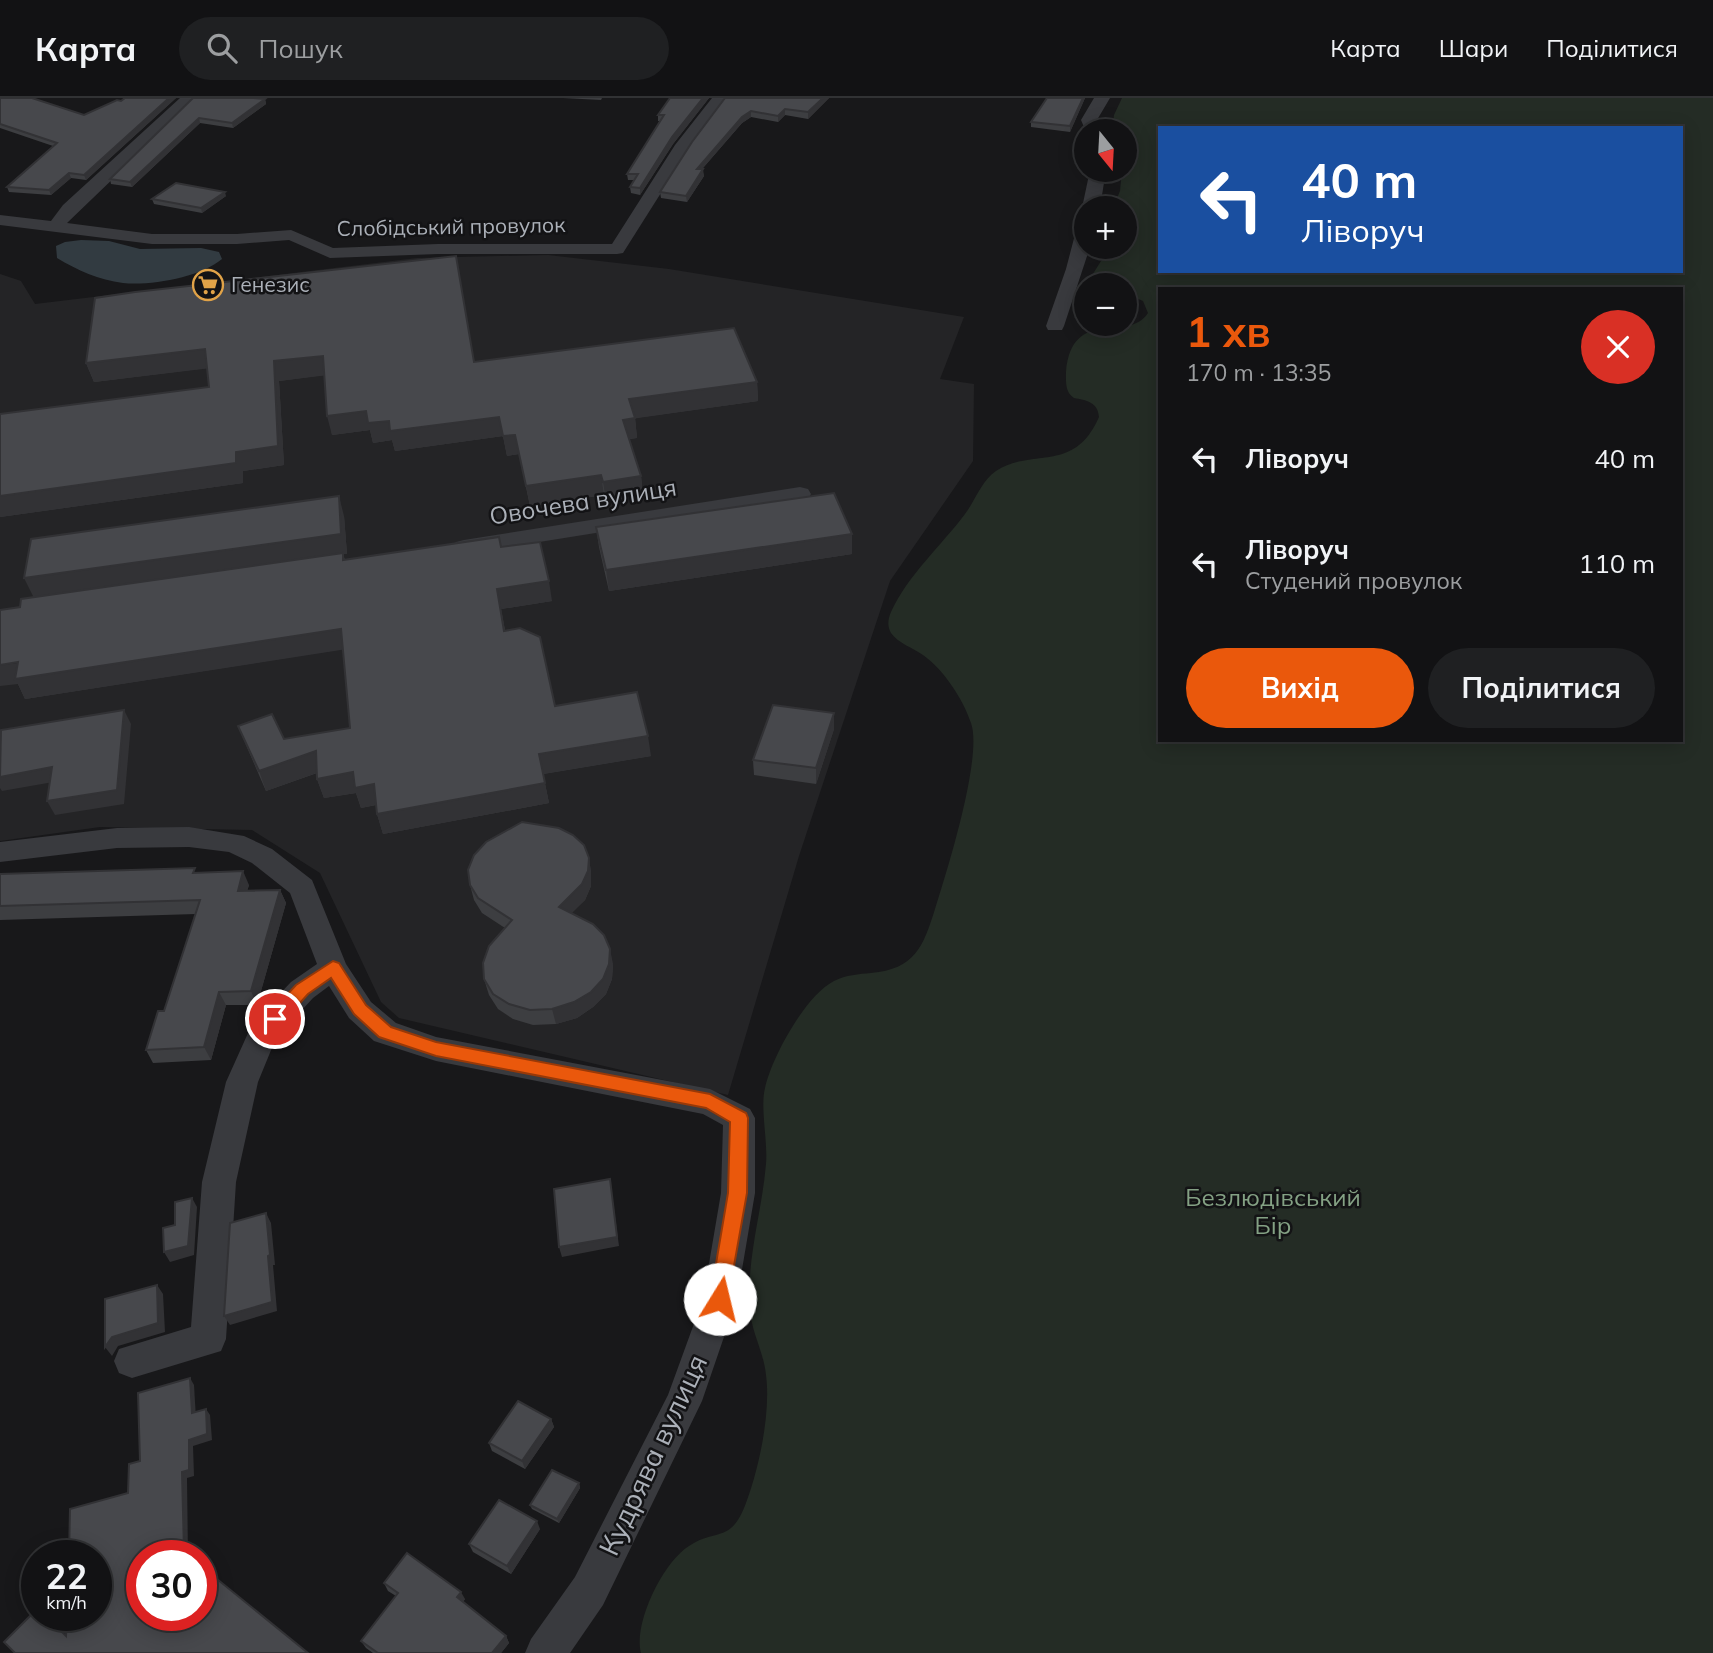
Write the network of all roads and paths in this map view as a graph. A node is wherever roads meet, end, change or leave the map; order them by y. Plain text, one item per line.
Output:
1 (189, 98) edge
2 (720, 98) edge
3 (1102, 98) edge
4 (1090, 119) edge
5 (0, 220) edge
6 (55, 227) junction
7 (1078, 259) edge
8 (1055, 326) dead end
9 (800, 494) dead end
10 (449, 549) edge
11 (0, 852) edge
12 (333, 968) junction
13 (132, 1361) dead end
14 (545, 1653) edge

1 - 6 street
2 - 6 street, Слобідський провулок
3 - 4 street
5 - 6 street, Слобідський провулок
7 - 8 street
9 - 10 street, Овочева вулиця
11 - 12 street
12 - 13 street
12 - 14 street, Кудрява вулиця

